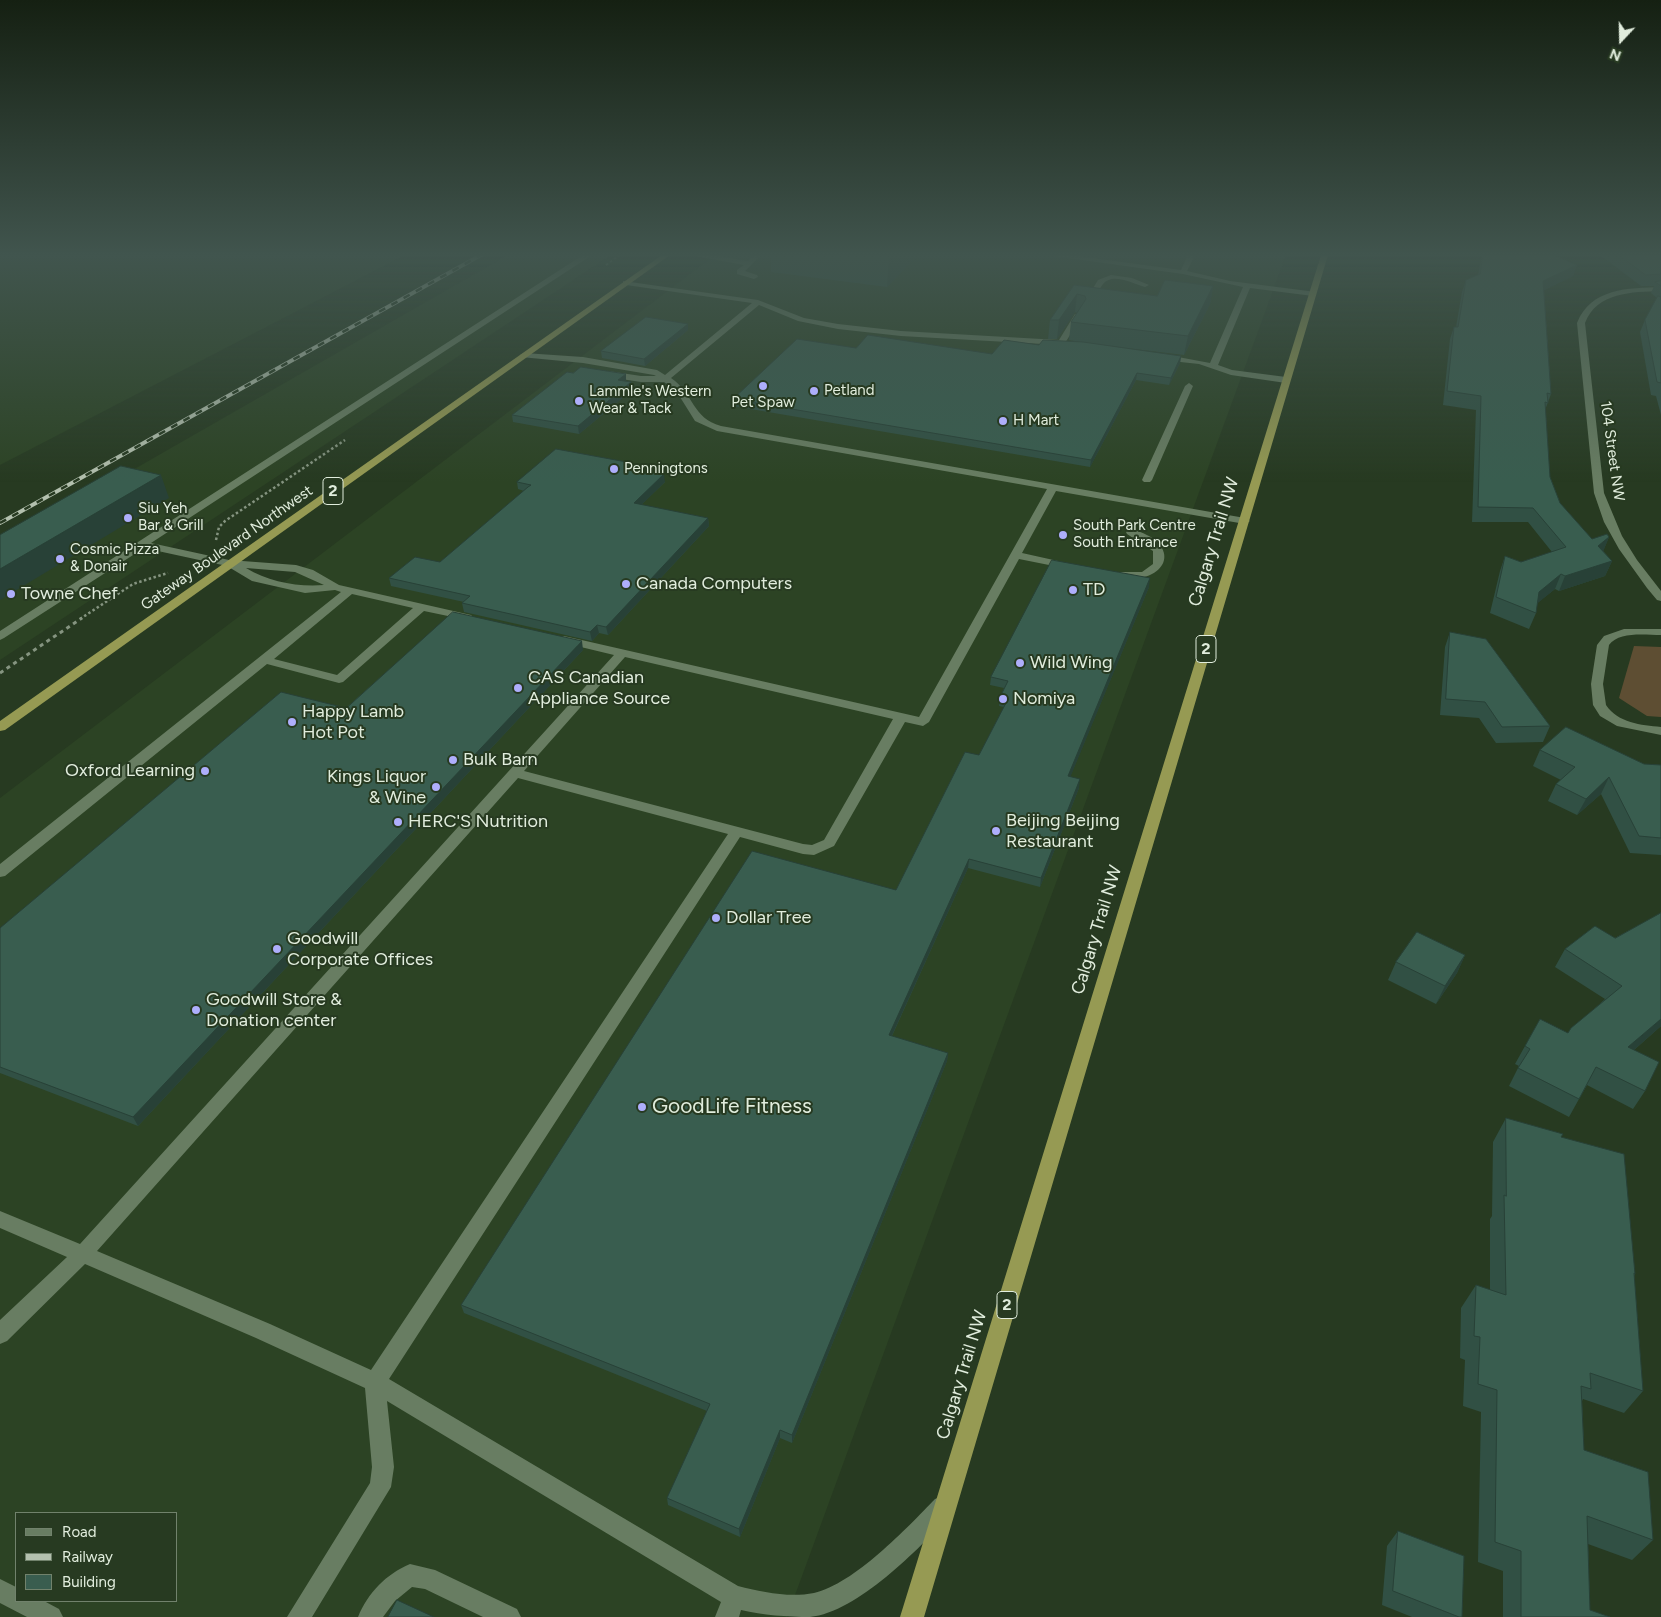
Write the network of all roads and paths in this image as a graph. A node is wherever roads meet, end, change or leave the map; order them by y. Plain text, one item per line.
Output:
1 (473, 330) edge
2 (559, 330) edge
3 (723, 330) edge
4 (870, 330) edge
5 (1071, 330) edge
6 (1228, 330) edge
7 (1302, 330) edge
8 (1582, 330) edge
9 (524, 355) junction
10 (1154, 356) edge
11 (1213, 366) junction
12 (664, 379) junction
13 (1286, 380) junction
14 (1190, 386) dead end
15 (347, 439) dead end
16 (1147, 480) dead end
17 (1053, 487) junction
18 (1245, 521) junction
19 (1130, 532) dead end
20 (142, 544) junction
21 (1015, 555) junction
22 (193, 556) junction
23 (1054, 562) edge
24 (230, 563) junction
25 (1100, 571) edge
26 (335, 587) junction
27 (350, 590) junction
28 (1661, 598) edge
29 (421, 607) junction
30 (479, 620) edge
31 (1661, 632) edge
32 (0, 636) edge
33 (555, 638) edge
34 (622, 653) junction
35 (265, 660) junction
36 (0, 673) edge
37 (901, 717) junction
38 (0, 727) edge
39 (1661, 732) edge
40 (517, 772) junction
41 (736, 832) junction
42 (0, 872) edge
43 (0, 1219) edge
44 (82, 1254) junction
45 (0, 1334) edge
46 (375, 1382) junction
47 (947, 1504) junction
48 (0, 1591) edge
49 (15, 1598) edge
50 (22, 1602) edge
51 (731, 1607) edge
52 (51, 1617) edge
53 (299, 1617) edge
54 (370, 1617) edge
55 (509, 1617) edge
56 (912, 1617) edge

1 - 20 street
2 - 9 highway, Gateway Boulevard Northwest / 2
3 - 12 street
4 - 5 street
6 - 11 street
7 - 13 highway, Calgary Trail NW / 2
8 - 28 street, 104 Street NW
9 - 12 street
9 - 24 highway, Gateway Boulevard Northwest / 2
10 - 11 street
11 - 13 street
12 - 17 street
13 - 18 highway, Calgary Trail NW / 2
14 - 16 street
15 - 22 path
17 - 18 street
17 - 21 street
18 - 47 highway, Calgary Trail NW / 2
19 - 25 street
20 - 22 street
20 - 32 street
21 - 23 street
21 - 37 street
22 - 24 street
22 - 36 path
24 - 26 street
24 - 26 lane
24 - 38 highway, Gateway Boulevard Northwest / 2
26 - 27 street
27 - 29 street
27 - 35 street
29 - 30 street
29 - 35 street
31 - 39 street
33 - 34 street
34 - 37 street
34 - 40 street
35 - 42 street
37 - 41 street
40 - 41 street
40 - 44 street
41 - 46 street
43 - 44 street
44 - 45 street
44 - 46 street
46 - 51 street
46 - 53 street
47 - 51 street
47 - 56 highway, Calgary Trail NW / 2
48 - 49 street
50 - 52 lane
54 - 55 street

